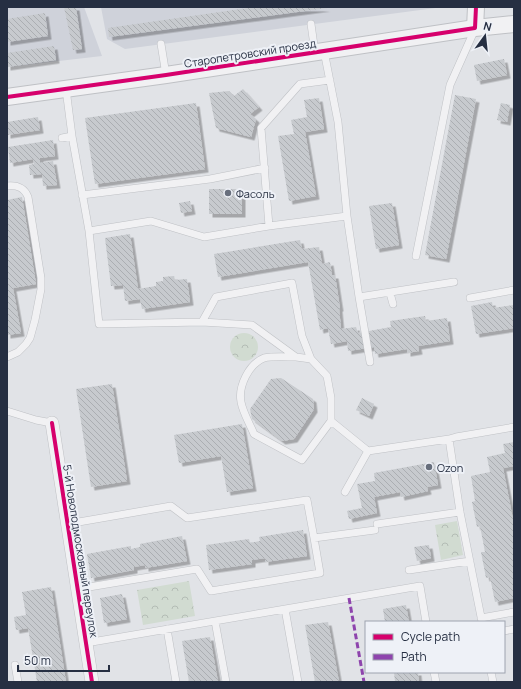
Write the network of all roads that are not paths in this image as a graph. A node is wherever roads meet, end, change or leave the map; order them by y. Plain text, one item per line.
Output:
1 (476, 7) edge
2 (311, 24) dead end
3 (514, 24) edge
4 (475, 28) junction
5 (161, 44) dead end
6 (320, 52) junction
7 (166, 75) junction
8 (330, 80) junction
9 (66, 89) junction
10 (7, 97) edge
11 (72, 136) junction
12 (62, 138) dead end
13 (265, 168) junction
14 (7, 186) edge
15 (82, 195) junction
16 (347, 216) junction
17 (269, 226) junction
18 (89, 231) junction
19 (416, 256) dead end
20 (454, 282) dead end
21 (514, 290) edge
22 (390, 292) junction
23 (359, 297) junction
24 (470, 298) dead end
25 (393, 304) dead end
26 (202, 322) junction
27 (7, 357) edge
28 (296, 357) junction
29 (311, 359) junction
30 (370, 362) dead end
31 (7, 411) edge
32 (331, 421) junction
33 (52, 423) joint
34 (514, 427) edge
35 (449, 439) junction
36 (368, 451) junction
37 (345, 492) dead end
38 (460, 512) junction
39 (67, 524) junction
40 (314, 538) junction
41 (470, 561) junction
42 (409, 570) dead end
43 (77, 589) junction
44 (285, 609) junction
45 (514, 612) edge
46 (481, 620) edge
47 (215, 621) junction
48 (426, 621) edge
49 (167, 629) junction
50 (86, 643) junction
51 (15, 665) dead end
52 (18, 682) edge
53 (92, 682) edge
54 (176, 682) edge
55 (226, 682) edge
56 (298, 682) edge

1 - 4 street
2 - 6 lane
3 - 4 street, Старопетровский проезд
4 - 6 street, Старопетровский проезд
4 - 19 lane
5 - 7 lane
6 - 7 street, Старопетровский проезд
6 - 8 lane
7 - 9 street, Старопетровский проезд
8 - 13 lane
8 - 16 lane
9 - 10 street, Старопетровский проезд
9 - 11 lane
11 - 12 lane
11 - 15 lane
13 - 15 lane
13 - 17 lane
14 - 27 lane
15 - 18 lane
16 - 17 lane
16 - 23 lane
17 - 18 lane
18 - 26 lane
20 - 22 lane
21 - 24 lane
22 - 23 lane
22 - 25 lane
23 - 30 lane
26 - 28 lane
26 - 29 lane
28 - 29 lane
28 - 32 lane
29 - 32 lane
31 - 33 lane
32 - 36 lane
33 - 39 street, 5-й Новоподмосковный переулок
34 - 35 lane
35 - 36 lane
35 - 38 lane
36 - 37 lane
38 - 40 lane
38 - 41 lane
39 - 40 lane
39 - 43 street, 5-й Новоподмосковный переулок
40 - 43 lane
41 - 42 lane
41 - 46 lane
43 - 50 street, 5-й Новоподмосковный переулок
44 - 47 lane
44 - 48 lane
44 - 56 lane
45 - 46 lane
47 - 49 lane
47 - 55 lane
49 - 50 lane
49 - 54 lane
50 - 53 street, 5-й Новоподмосковный переулок
51 - 52 lane

